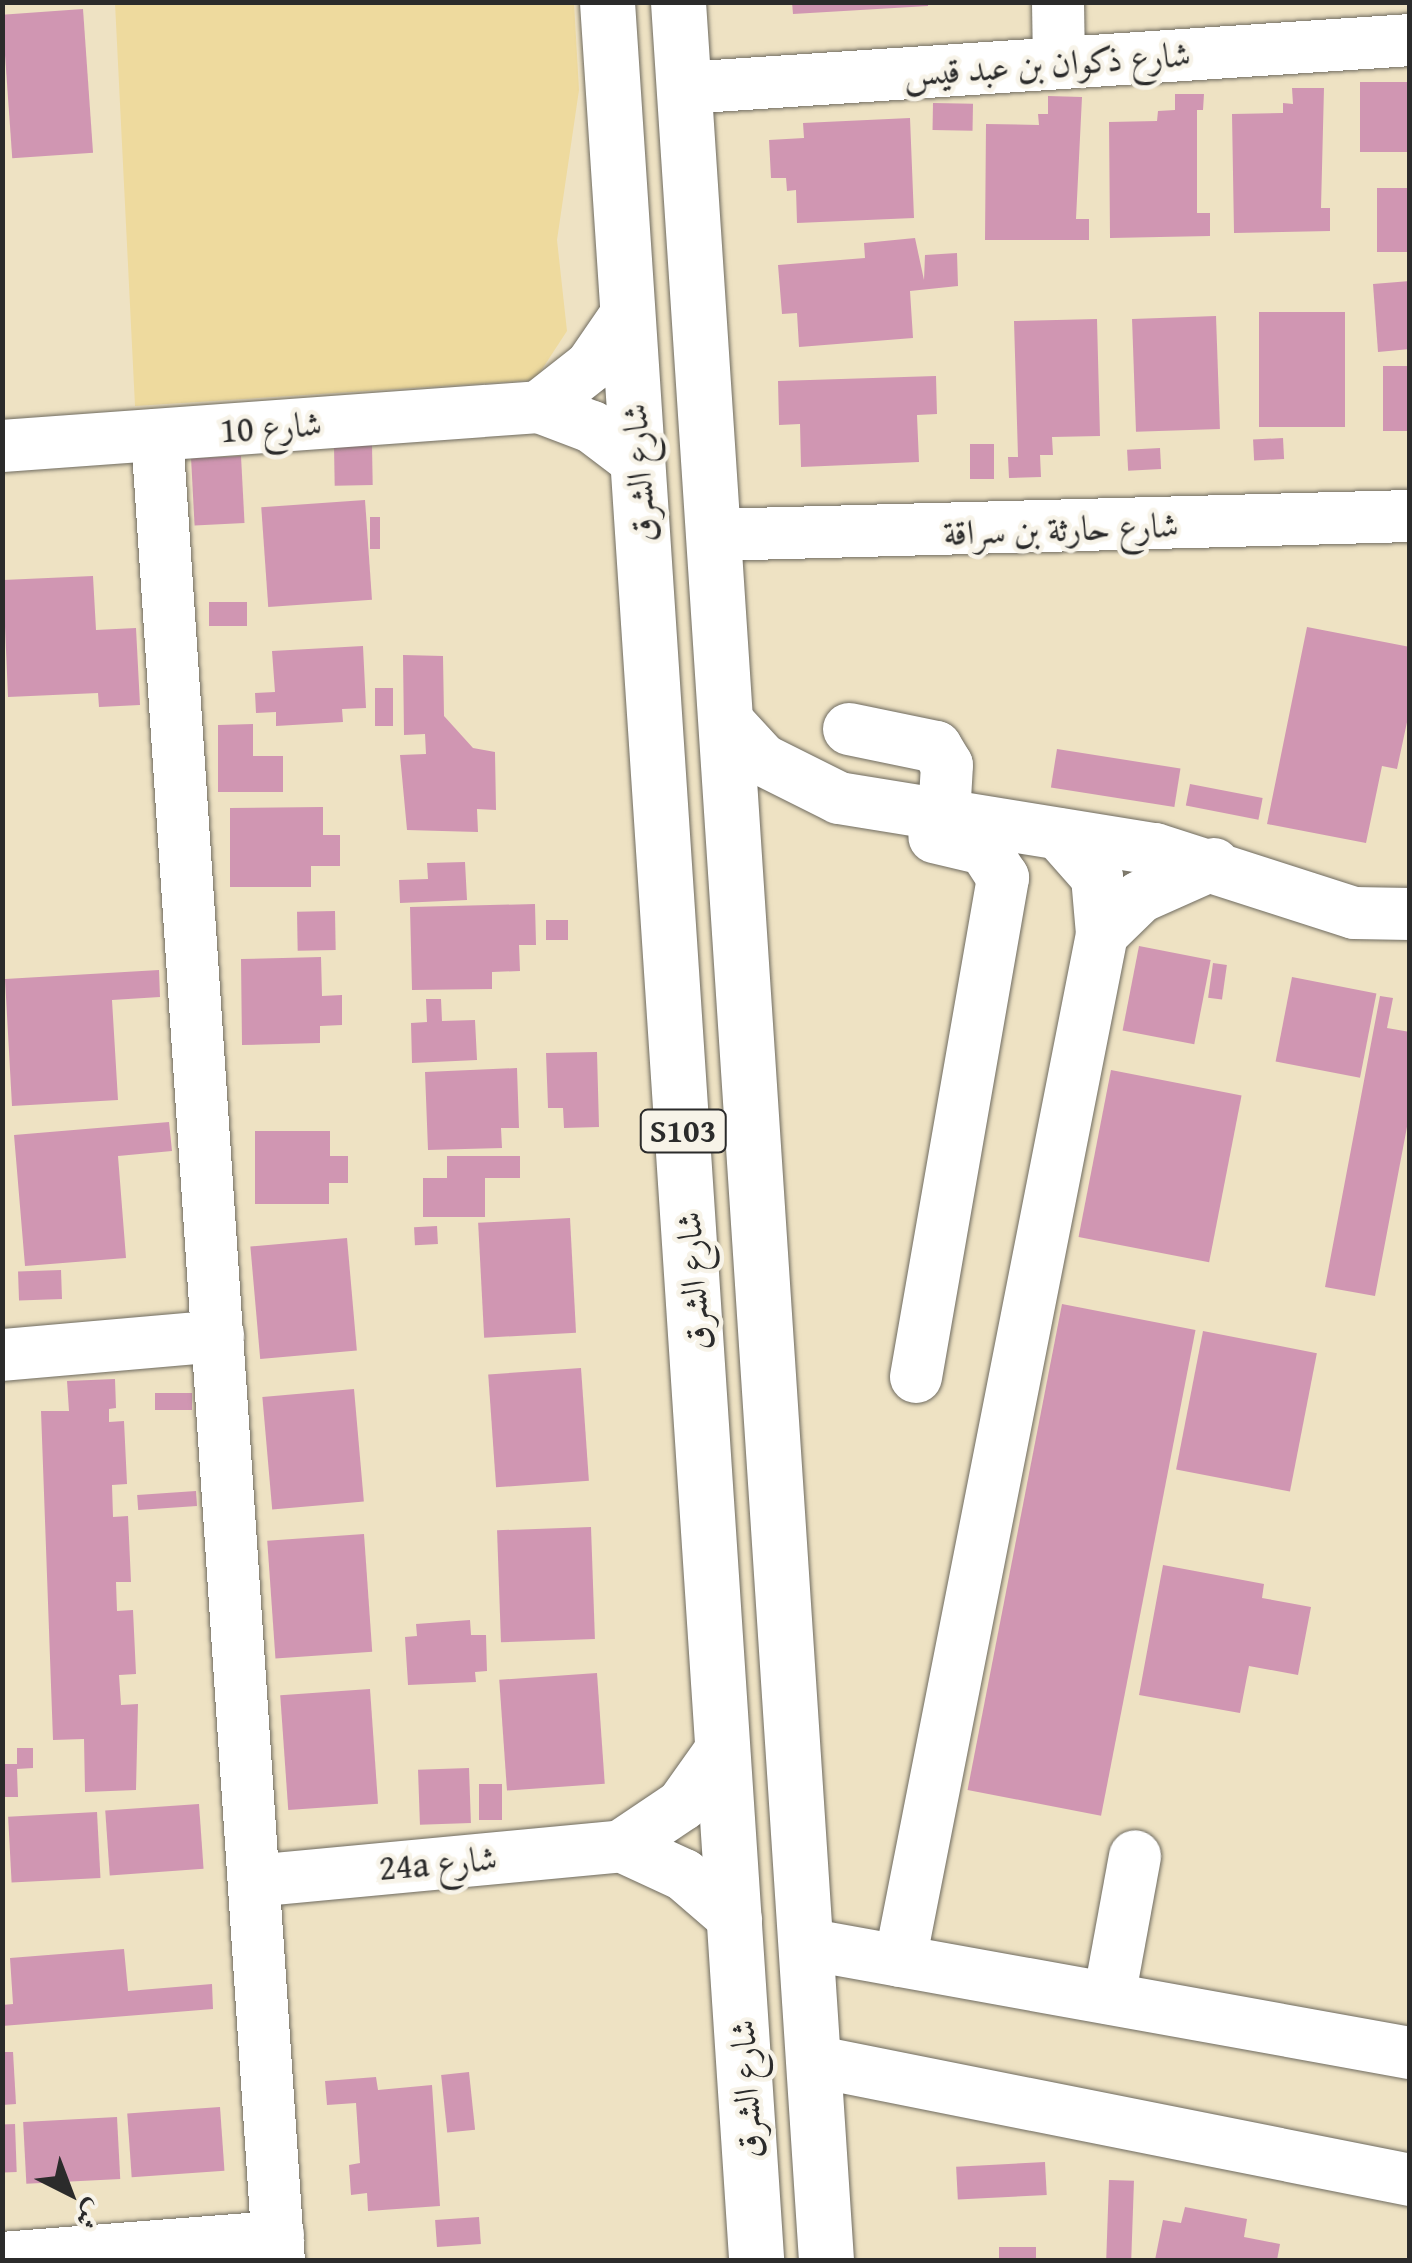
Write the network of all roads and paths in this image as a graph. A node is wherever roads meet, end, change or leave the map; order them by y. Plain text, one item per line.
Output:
1 (608, 2) edge
2 (678, 2) edge
3 (1058, 2) edge
4 (1410, 40) edge
5 (1060, 64) junction
6 (684, 88) junction
7 (627, 304) junction
8 (703, 381) junction
9 (538, 408) junction
10 (157, 435) junction
11 (2, 446) edge
12 (638, 462) junction
13 (1410, 516) edge
14 (712, 535) junction
15 (725, 719) junction
16 (850, 728) dead end
17 (812, 790) junction
18 (944, 816) junction
19 (1059, 834) junction
20 (1214, 864) junction
21 (1410, 914) edge
22 (1102, 934) junction
23 (218, 1336) junction
24 (2, 1355) edge
25 (916, 1377) dead end
26 (724, 1746) junction
27 (621, 1846) junction
28 (1135, 1856) dead end
29 (254, 1880) junction
30 (736, 1920) junction
31 (806, 1944) junction
32 (900, 1961) junction
33 (1109, 1998) junction
34 (1410, 2053) edge
35 (813, 2060) junction
36 (1410, 2180) edge
37 (751, 2242) edge
38 (278, 2249) edge
39 (2, 2258) edge
40 (826, 2260) edge

1 - 7 main road, شارع الشرق / S103
2 - 6 main road, شارع الشرق / S103
3 - 5 street
4 - 5 street, شارع ذكوان بن عبد قيس
5 - 6 street, شارع ذكوان بن عبد قيس
6 - 8 main road, شارع الشرق / S103
7 - 8 main road
7 - 9 street
7 - 12 main road, شارع الشرق / S103
8 - 14 main road, شارع الشرق / S103
9 - 10 street, شارع 10
9 - 12 street, شارع 10
10 - 11 street, شارع 10
10 - 23 street
12 - 26 main road, شارع الشرق / S103
13 - 14 street, شارع حارثة بن سراقة
14 - 15 main road, شارع الشرق / S103
15 - 17 street
15 - 31 main road, شارع الشرق / S103
16 - 18 street
17 - 18 street
17 - 25 street
18 - 19 street
19 - 20 street
19 - 22 street
20 - 21 street
20 - 22 street
22 - 32 street
23 - 24 street
23 - 29 street
26 - 27 street, 24a شارع
26 - 30 main road, شارع الشرق / S103
27 - 29 street, 24a شارع
27 - 30 street
28 - 33 street
29 - 38 street
30 - 37 main road, شارع الشرق / S103
31 - 32 street
31 - 35 main road, شارع الشرق / S103
32 - 33 street
33 - 34 street
35 - 36 street
35 - 40 main road, شارع الشرق / S103
38 - 39 street

